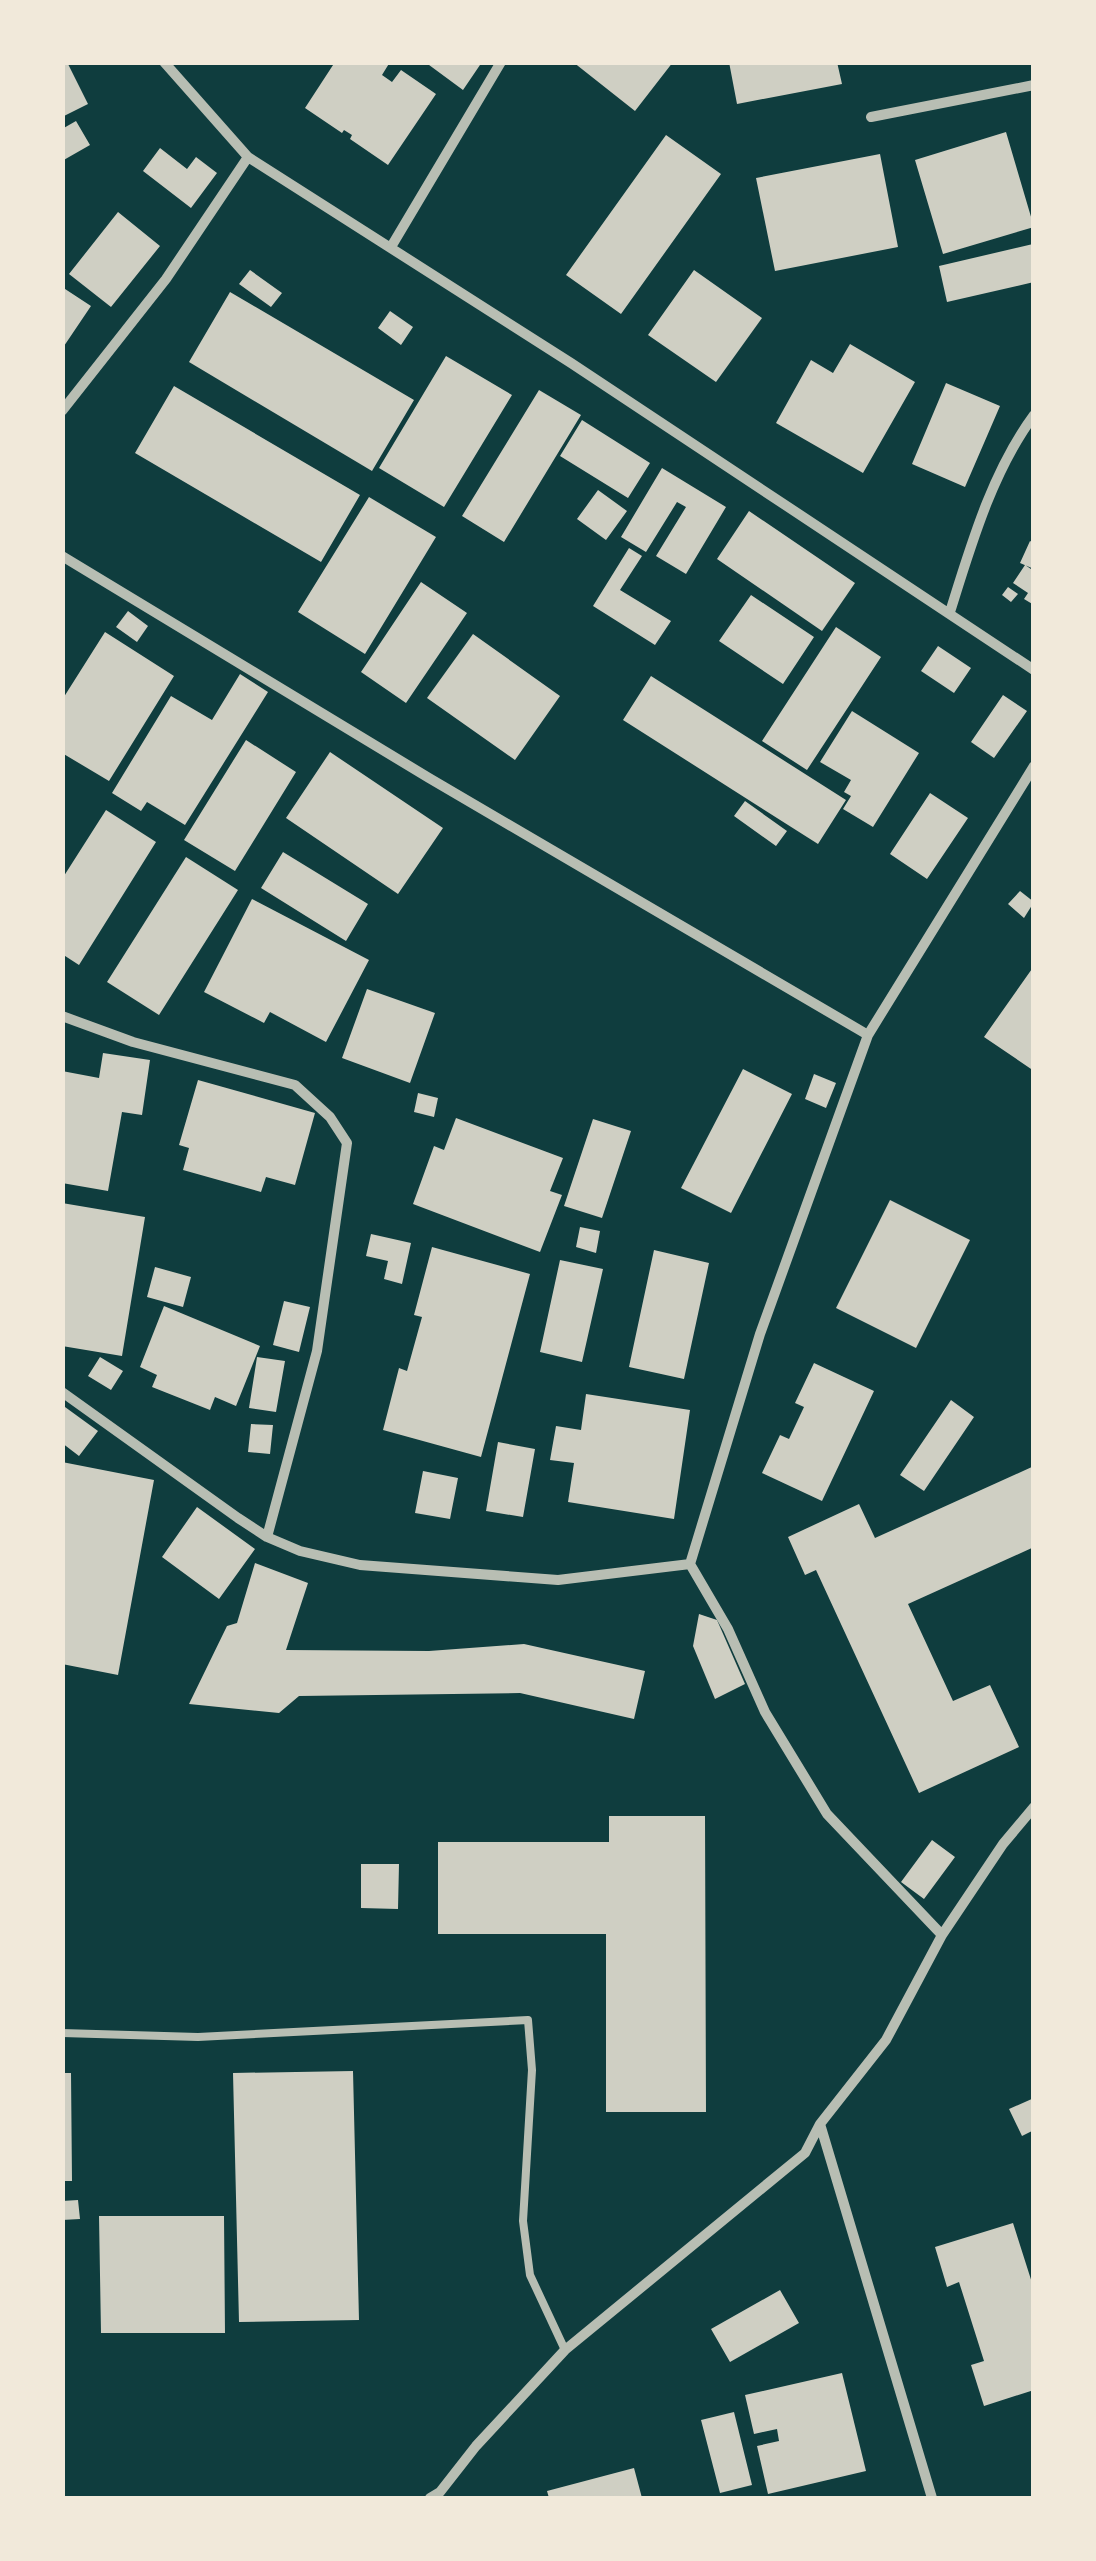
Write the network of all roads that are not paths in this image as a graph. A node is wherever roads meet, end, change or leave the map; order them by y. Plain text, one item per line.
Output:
1 (164, 62) edge
2 (500, 62) edge
3 (1034, 85) edge
4 (871, 117) dead end
5 (248, 157) junction
6 (391, 247) junction
7 (62, 411) edge
8 (1034, 415) edge
9 (62, 556) edge
10 (950, 612) junction
11 (1034, 670) edge
12 (1034, 766) edge
13 (62, 1016) edge
14 (868, 1034) junction
15 (62, 1392) edge
16 (267, 1537) junction
17 (690, 1564) junction
18 (1034, 1807) edge
19 (942, 1935) junction
20 (62, 2033) edge
21 (820, 2124) junction
22 (565, 2350) junction
23 (437, 2496) edge
24 (932, 2498) edge

1 - 5 street
2 - 6 street
3 - 4 street
5 - 6 street
5 - 7 street
6 - 10 street
8 - 10 street
9 - 14 street
10 - 11 street
12 - 14 street
13 - 16 street
14 - 17 street
15 - 16 street
16 - 17 street
17 - 19 street
18 - 19 street
19 - 21 street
20 - 22 lane
21 - 22 street
21 - 24 street
22 - 23 street

